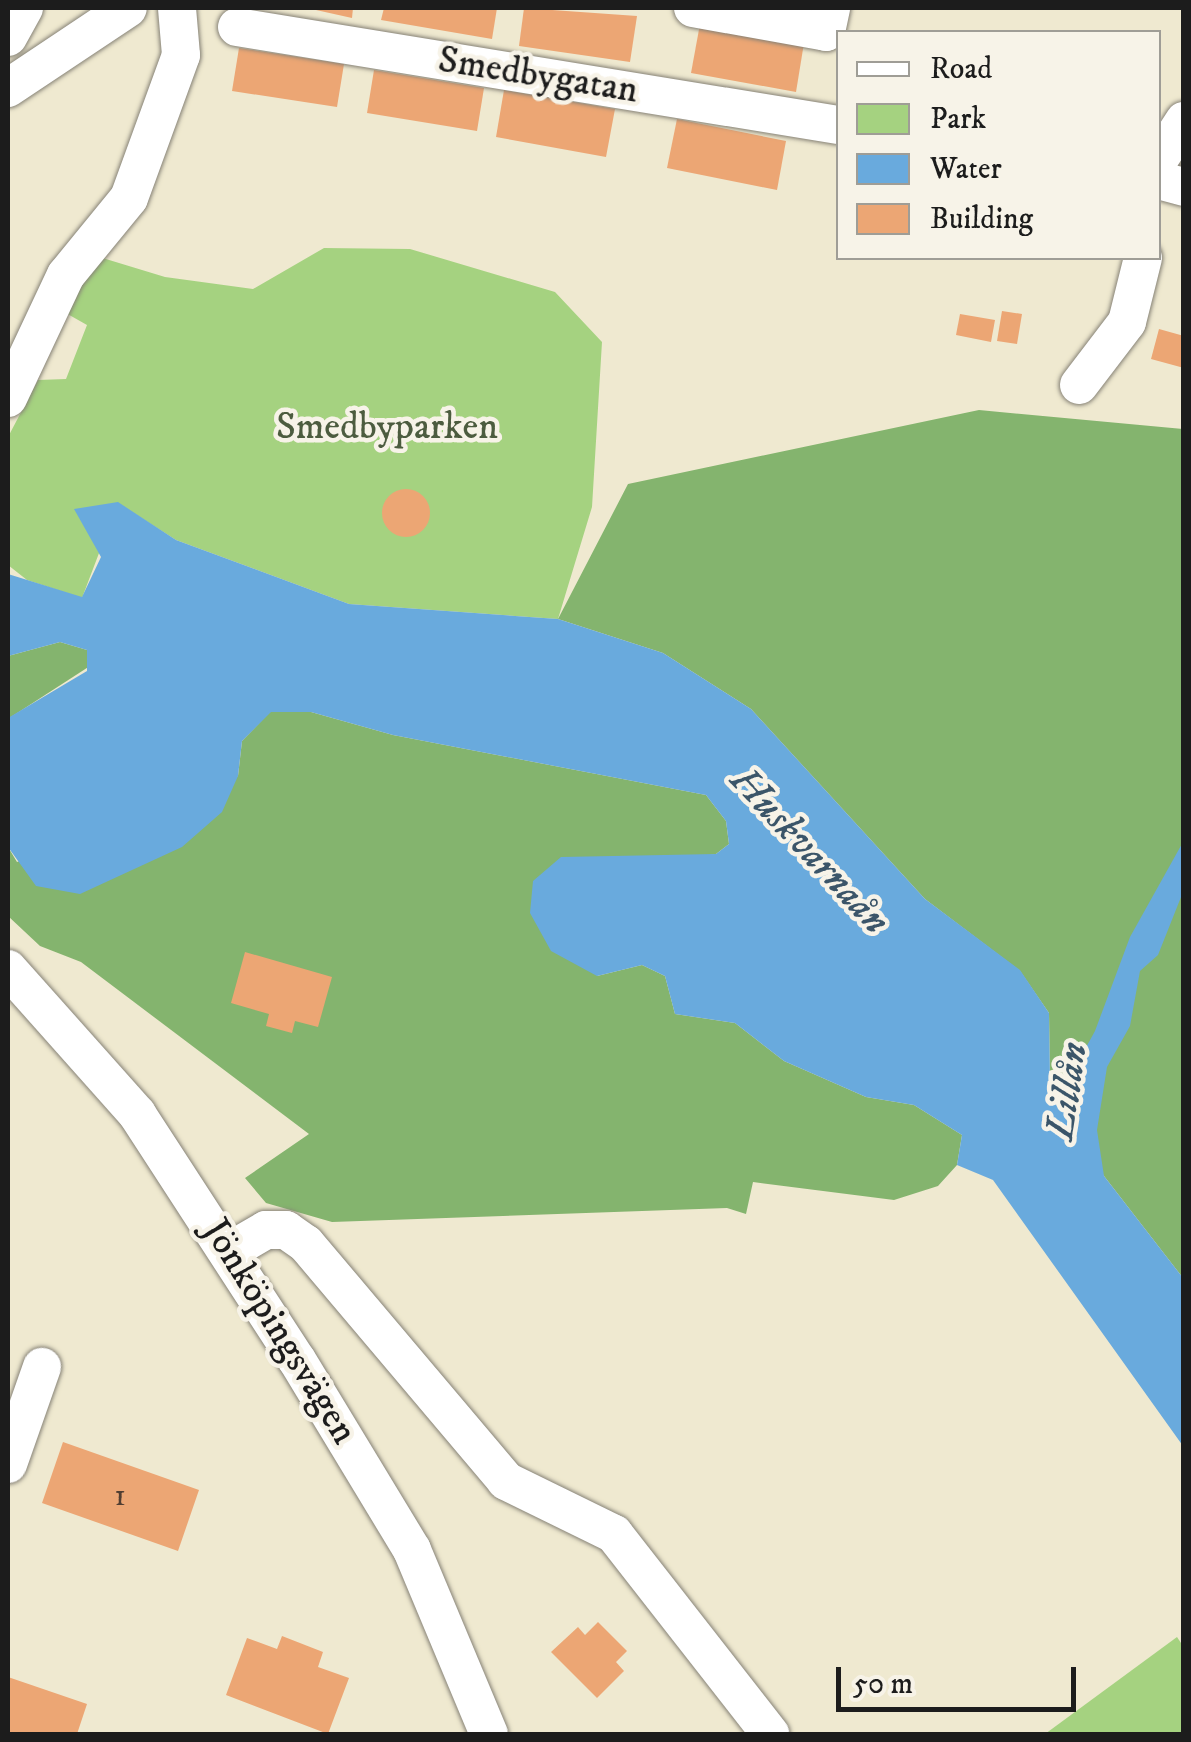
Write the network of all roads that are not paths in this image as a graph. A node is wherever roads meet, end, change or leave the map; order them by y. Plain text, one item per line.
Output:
1 (128, 8) edge
2 (177, 8) edge
3 (693, 8) edge
4 (831, 8) edge
5 (237, 28) dead end
6 (8, 88) edge
7 (1184, 121) edge
8 (836, 126) edge
9 (1161, 156) edge
10 (1142, 260) edge
11 (1079, 385) dead end
12 (8, 398) edge
13 (8, 969) edge
14 (228, 1252) junction
15 (42, 1367) dead end
16 (8, 1464) edge
17 (490, 1734) edge
18 (770, 1734) edge

1 - 6 street
2 - 12 street
3 - 4 street
5 - 8 street, Smedbygatan
7 - 9 street
10 - 11 street
13 - 14 street, Jönköpingsvägen
14 - 17 street, Jönköpingsvägen
14 - 18 street
15 - 16 street

